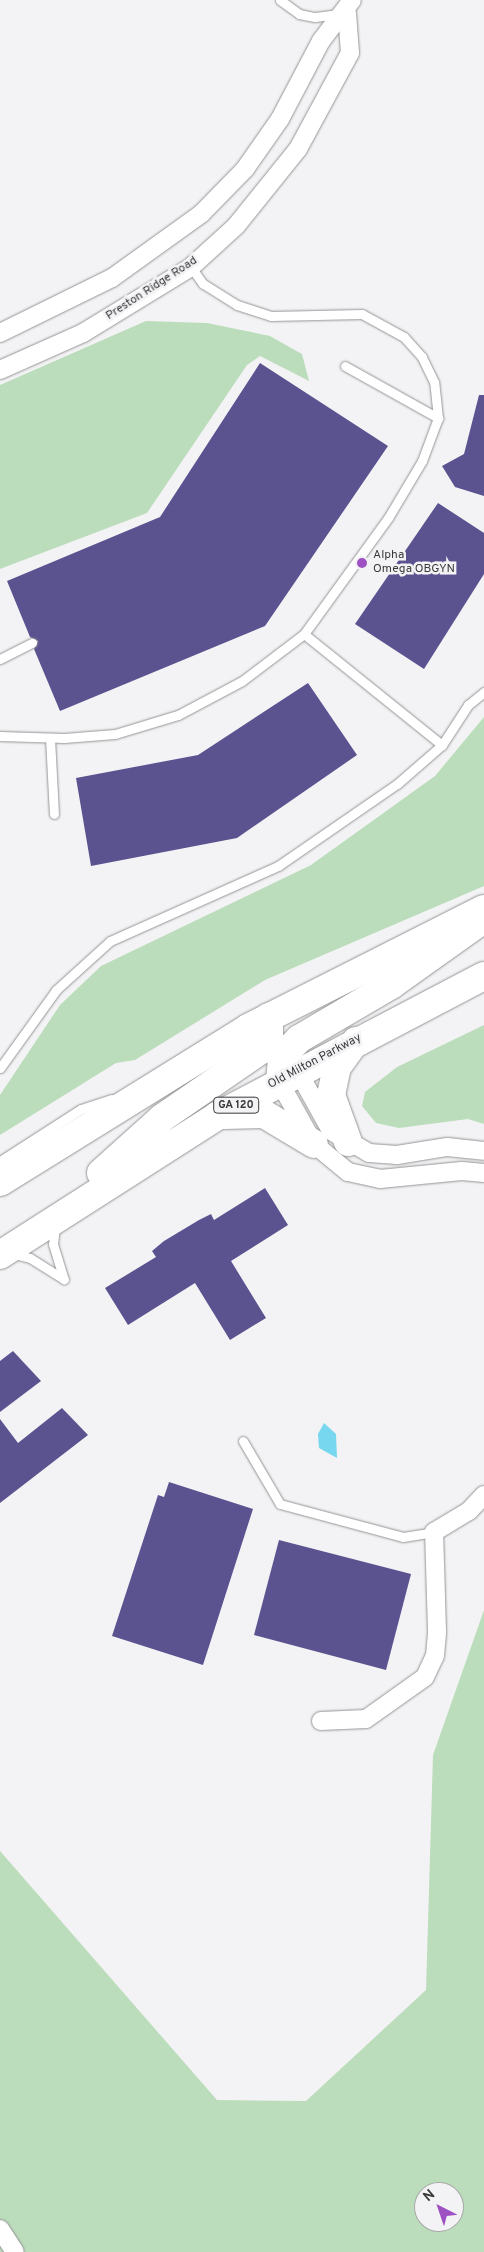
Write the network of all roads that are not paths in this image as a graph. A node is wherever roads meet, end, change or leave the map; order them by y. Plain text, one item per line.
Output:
1 (280, 0) edge
2 (350, 6) edge
3 (191, 267) junction
4 (0, 333) edge
5 (345, 366) dead end
6 (0, 370) edge
7 (438, 418) junction
8 (304, 634) junction
9 (32, 643) dead end
10 (0, 659) edge
11 (484, 692) edge
12 (0, 736) edge
13 (50, 738) junction
14 (442, 745) junction
15 (54, 814) dead end
16 (484, 909) edge
17 (484, 916) edge
18 (484, 976) edge
19 (357, 1039) junction
20 (274, 1049) junction
21 (0, 1068) edge
22 (143, 1090) junction
23 (217, 1116) junction
24 (348, 1142) junction
25 (314, 1144) junction
26 (484, 1151) edge
27 (0, 1161) edge
28 (484, 1173) edge
29 (0, 1182) edge
30 (79, 1202) junction
31 (56, 1217) junction
32 (2, 1254) edge
33 (243, 1440) dead end
34 (484, 1495) edge
35 (434, 1532) junction
36 (322, 1721) dead end
37 (0, 2229) edge
38 (14, 2252) edge

1 - 2 lane
2 - 3 street, Preston Ridge Road
2 - 4 street
3 - 6 street, Preston Ridge Road
3 - 7 lane
5 - 7 lane
7 - 8 lane
8 - 13 lane
8 - 14 lane
9 - 10 lane
11 - 14 lane
12 - 13 lane
13 - 15 lane
14 - 21 lane
16 - 20 highway, Old Milton Parkway / GA 120
17 - 20 highway
18 - 19 highway, Old Milton Parkway / GA 120
19 - 20 highway, Old Milton Parkway / GA 120
19 - 24 highway
20 - 22 highway, Old Milton Parkway / GA 120
20 - 23 highway, Old Milton Parkway / GA 120
20 - 24 street
20 - 25 street
20 - 30 highway
22 - 27 lane
22 - 29 highway, Old Milton Parkway / GA 120
23 - 25 highway
23 - 30 highway, Old Milton Parkway / GA 120
24 - 26 street
25 - 28 street
30 - 31 highway, Old Milton Parkway / GA 120
31 - 32 highway, Old Milton Parkway / GA 120
31 - 32 lane
33 - 35 lane
34 - 35 street
35 - 36 street
37 - 38 street

